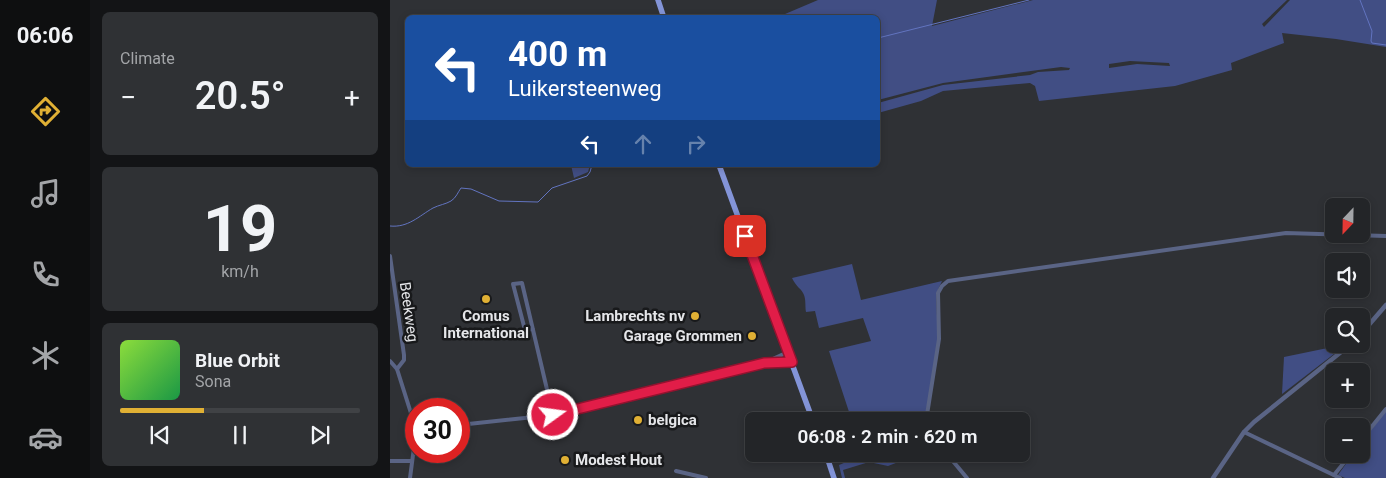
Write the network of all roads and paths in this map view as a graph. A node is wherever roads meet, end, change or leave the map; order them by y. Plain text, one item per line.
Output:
1 (658, 0) edge
2 (663, 15) edge
3 (720, 167) edge
4 (1386, 236) edge
5 (390, 256) edge
6 (1386, 305) edge
7 (1370, 324) edge
8 (533, 329) junction
9 (788, 352) junction
10 (1340, 353) edge
11 (390, 361) edge
12 (792, 362) junction
13 (764, 363) junction
14 (397, 369) junction
15 (406, 398) edge
16 (1386, 409) edge
17 (811, 412) edge
18 (927, 412) edge
19 (553, 415) junction
20 (470, 424) edge
21 (1370, 429) edge
22 (1244, 432) junction
23 (390, 461) edge
24 (405, 461) edge
25 (829, 462) edge
26 (954, 462) edge
27 (412, 463) edge
28 (1344, 463) edge
29 (1334, 475) junction
30 (410, 478) edge
31 (676, 478) edge
32 (706, 478) edge
33 (834, 478) edge
34 (967, 478) edge
35 (1213, 478) edge
36 (1340, 478) edge

1 - 2 main road
3 - 9 main road
4 - 18 street
5 - 14 street, Beekweg
6 - 7 street
8 - 8 street
8 - 19 street
9 - 12 main road
9 - 13 street
10 - 22 street
11 - 14 street
12 - 13 street
12 - 17 main road
13 - 19 street
14 - 15 street
16 - 21 street
19 - 20 street
22 - 29 street
22 - 35 street
23 - 24 street
25 - 33 main road
26 - 34 street
27 - 30 street
28 - 29 street
29 - 36 street
31 - 32 street

